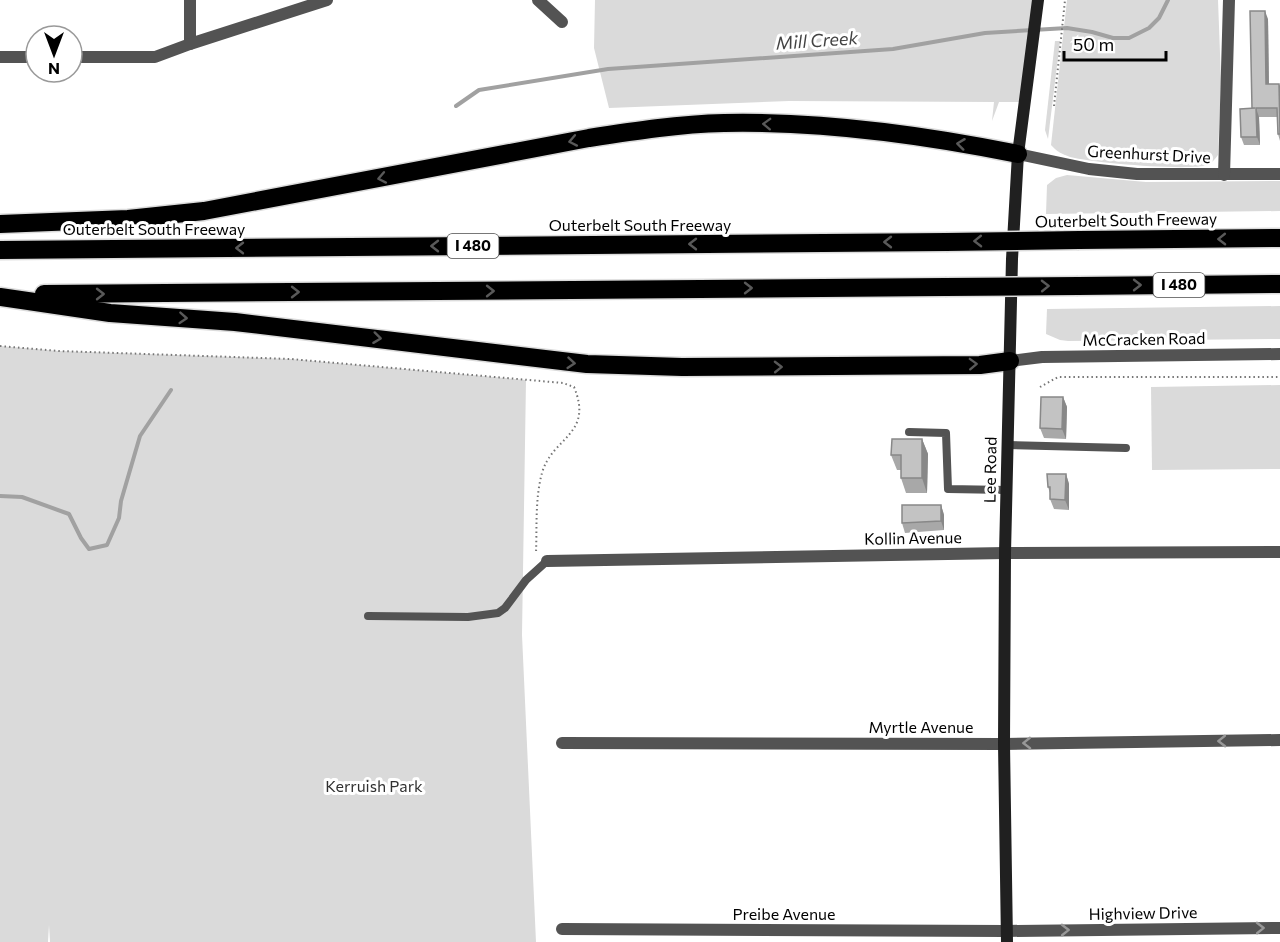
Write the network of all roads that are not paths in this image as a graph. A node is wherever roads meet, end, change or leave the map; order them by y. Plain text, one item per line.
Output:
1 (190, 0) edge
2 (327, 0) edge
3 (537, 0) edge
4 (1038, 0) edge
5 (1229, 0) edge
6 (562, 22) dead end
7 (190, 44) junction
8 (0, 57) edge
9 (24, 57) edge
10 (84, 57) edge
11 (1018, 154) junction
12 (1280, 174) edge
13 (1224, 175) junction
14 (0, 224) edge
15 (1280, 238) edge
16 (0, 250) edge
17 (1280, 284) edge
18 (0, 296) edge
19 (1280, 354) edge
20 (1010, 361) junction
21 (909, 432) dead end
22 (1007, 445) junction
23 (1126, 448) dead end
24 (1006, 490) junction
25 (1280, 552) edge
26 (1005, 553) junction
27 (547, 561) joint
28 (368, 616) dead end
29 (1280, 740) edge
30 (562, 743) dead end
31 (1004, 744) junction
32 (1280, 928) edge
33 (562, 929) dead end
34 (1006, 936) edge

1 - 7 street
2 - 7 street
3 - 6 street
4 - 11 main road, Lee Road
5 - 13 street
7 - 10 street
8 - 9 street
11 - 13 street, Greenhurst Drive
11 -> 14 highway
11 - 20 main road, Lee Road
12 - 13 street, Greenhurst Drive
15 -> 16 highway, Outerbelt South Freeway / I 480, bridge
18 -> 17 highway, I 480, bridge
18 -> 20 highway
19 - 20 street, McCracken Road
20 - 22 main road, Lee Road
21 - 24 lane
22 - 23 lane
22 - 24 main road, Lee Road
24 - 26 main road, Lee Road
25 - 26 street, Kollin Avenue
26 - 27 street, Kollin Avenue
26 - 31 main road, Lee Road
27 - 28 lane
29 -> 31 street, Myrtle Avenue
30 - 31 street, Myrtle Avenue
31 - 34 main road, Lee Road
34 -> 32 street, Highview Drive
33 - 34 street, Preibe Avenue

